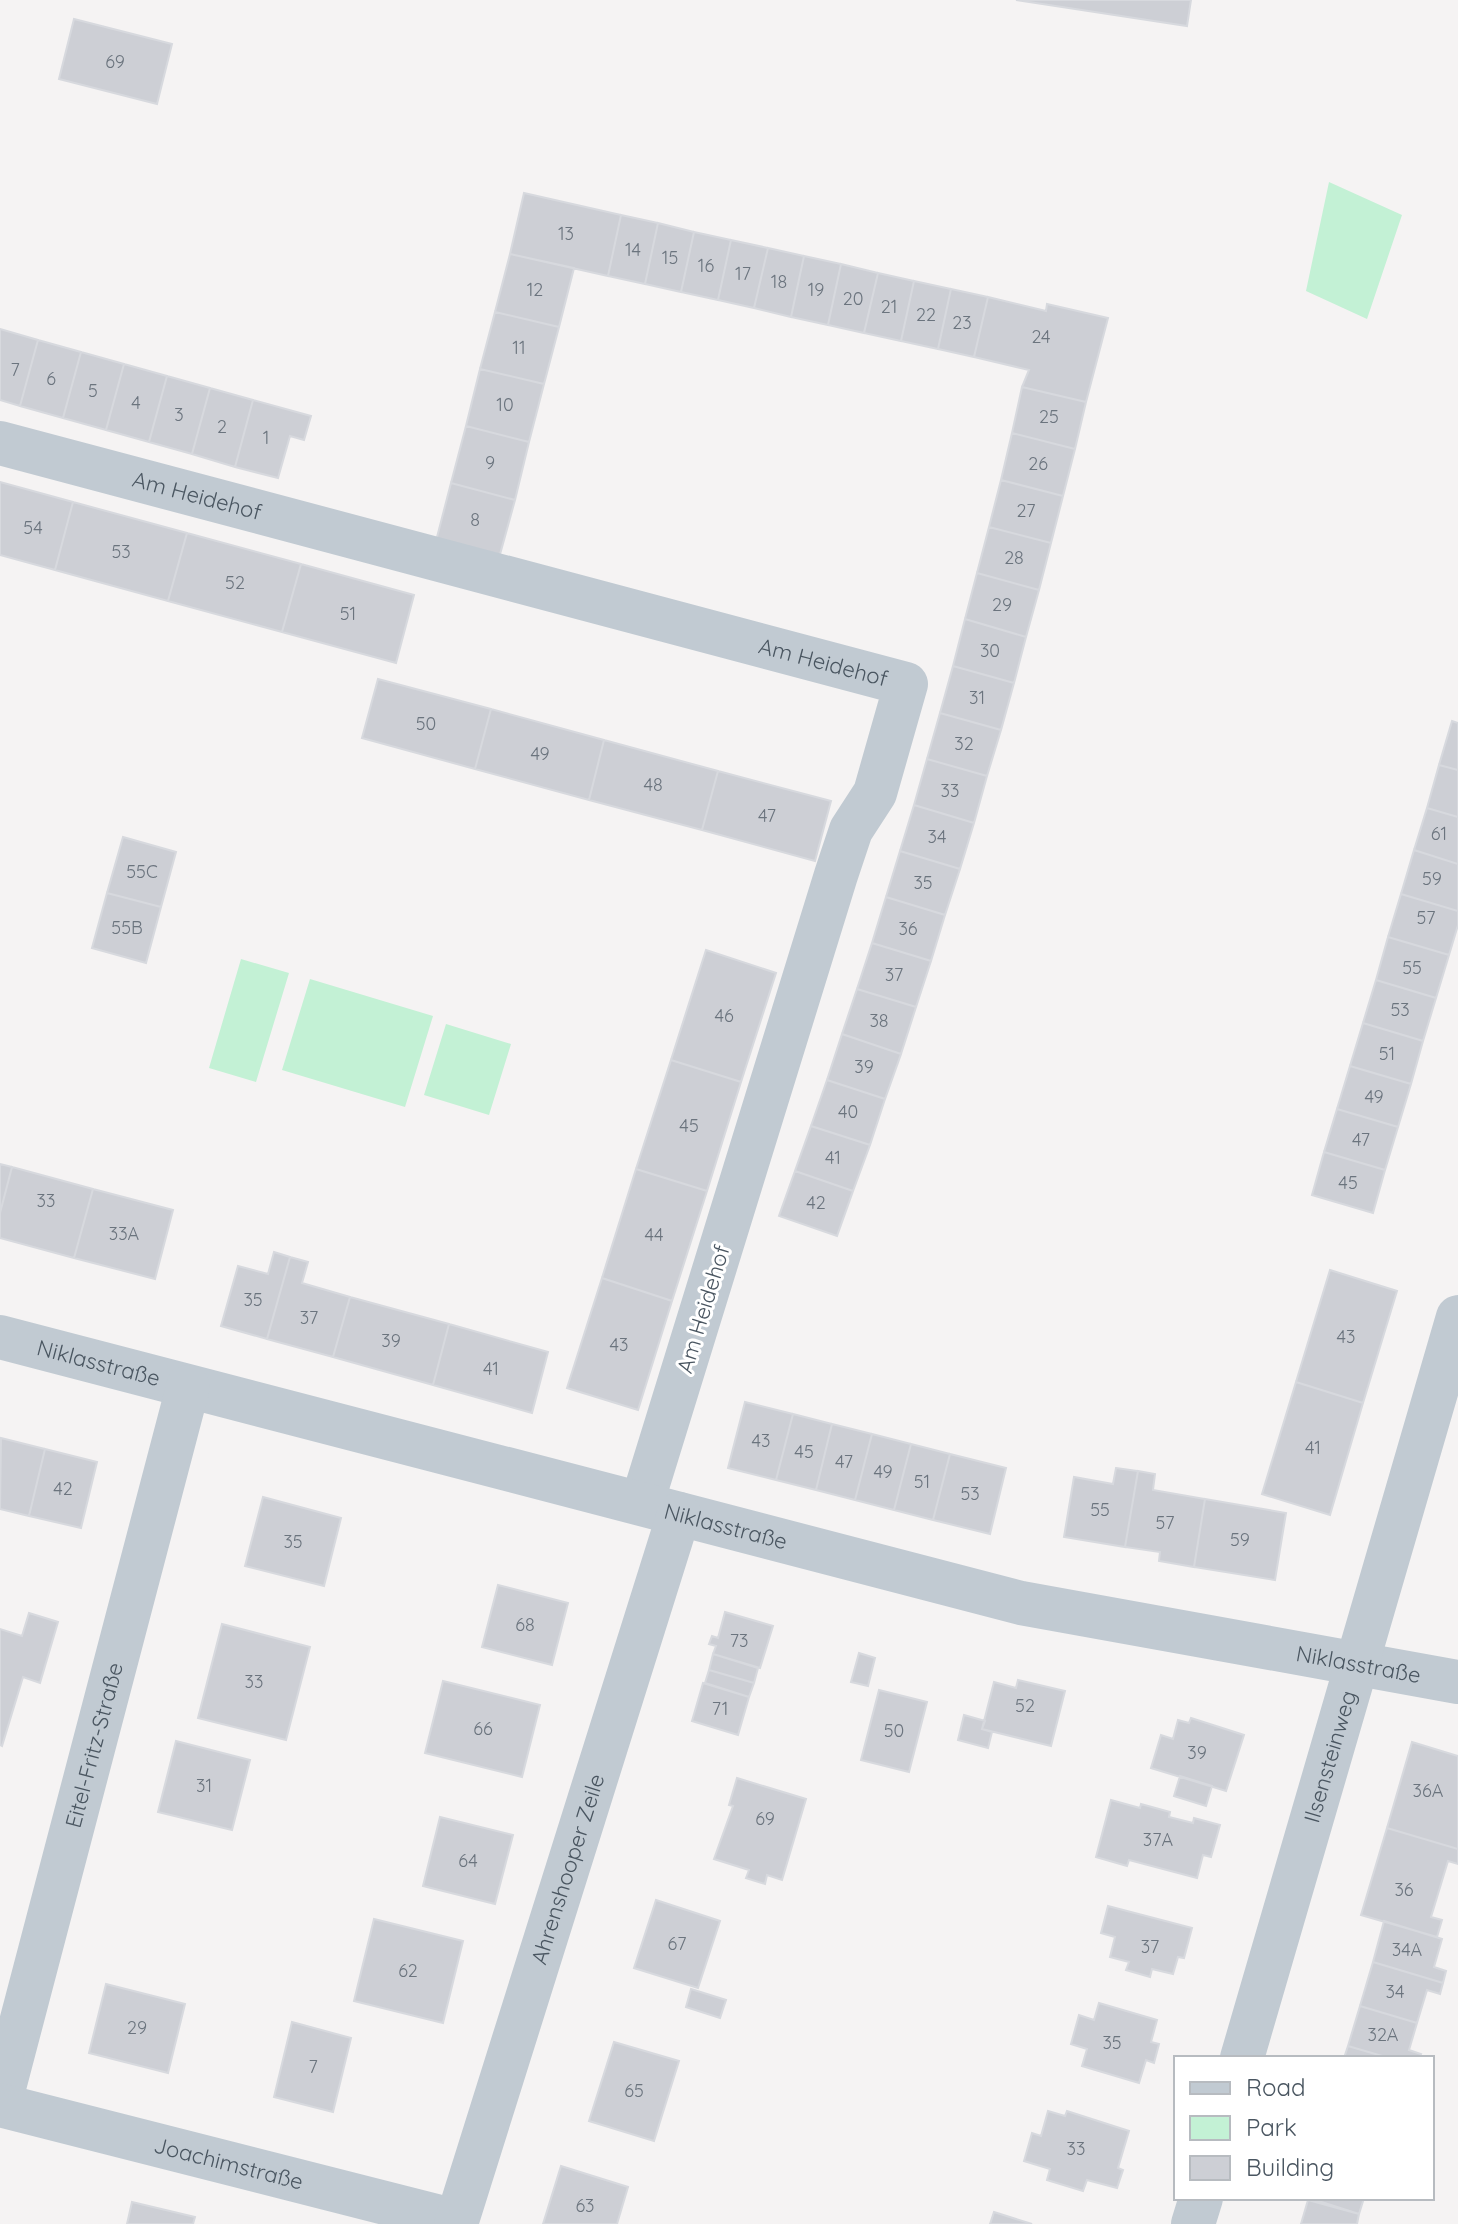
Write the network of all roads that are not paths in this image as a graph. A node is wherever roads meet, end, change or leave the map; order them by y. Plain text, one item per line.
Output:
1 (0, 443) edge
2 (1458, 1317) edge
3 (0, 1337) edge
4 (188, 1387) junction
5 (660, 1509) junction
6 (1358, 1663) junction
7 (1458, 1682) edge
8 (1243, 2056) edge
9 (0, 2104) edge
10 (1200, 2200) edge
11 (456, 2222) edge
12 (1193, 2224) edge

1 - 5 street, Am Heidehof
2 - 6 street, Ilsensteinweg
3 - 4 street, Niklasstraße
4 - 5 street, Niklasstraße
4 - 9 street, Eitel-Fritz-Straße
5 - 6 street, Niklasstraße
5 - 11 street, Ahrenshooper Zeile
6 - 7 street, Niklasstraße
6 - 8 street, Ilsensteinweg
9 - 11 street, Joachimstraße
10 - 12 street

